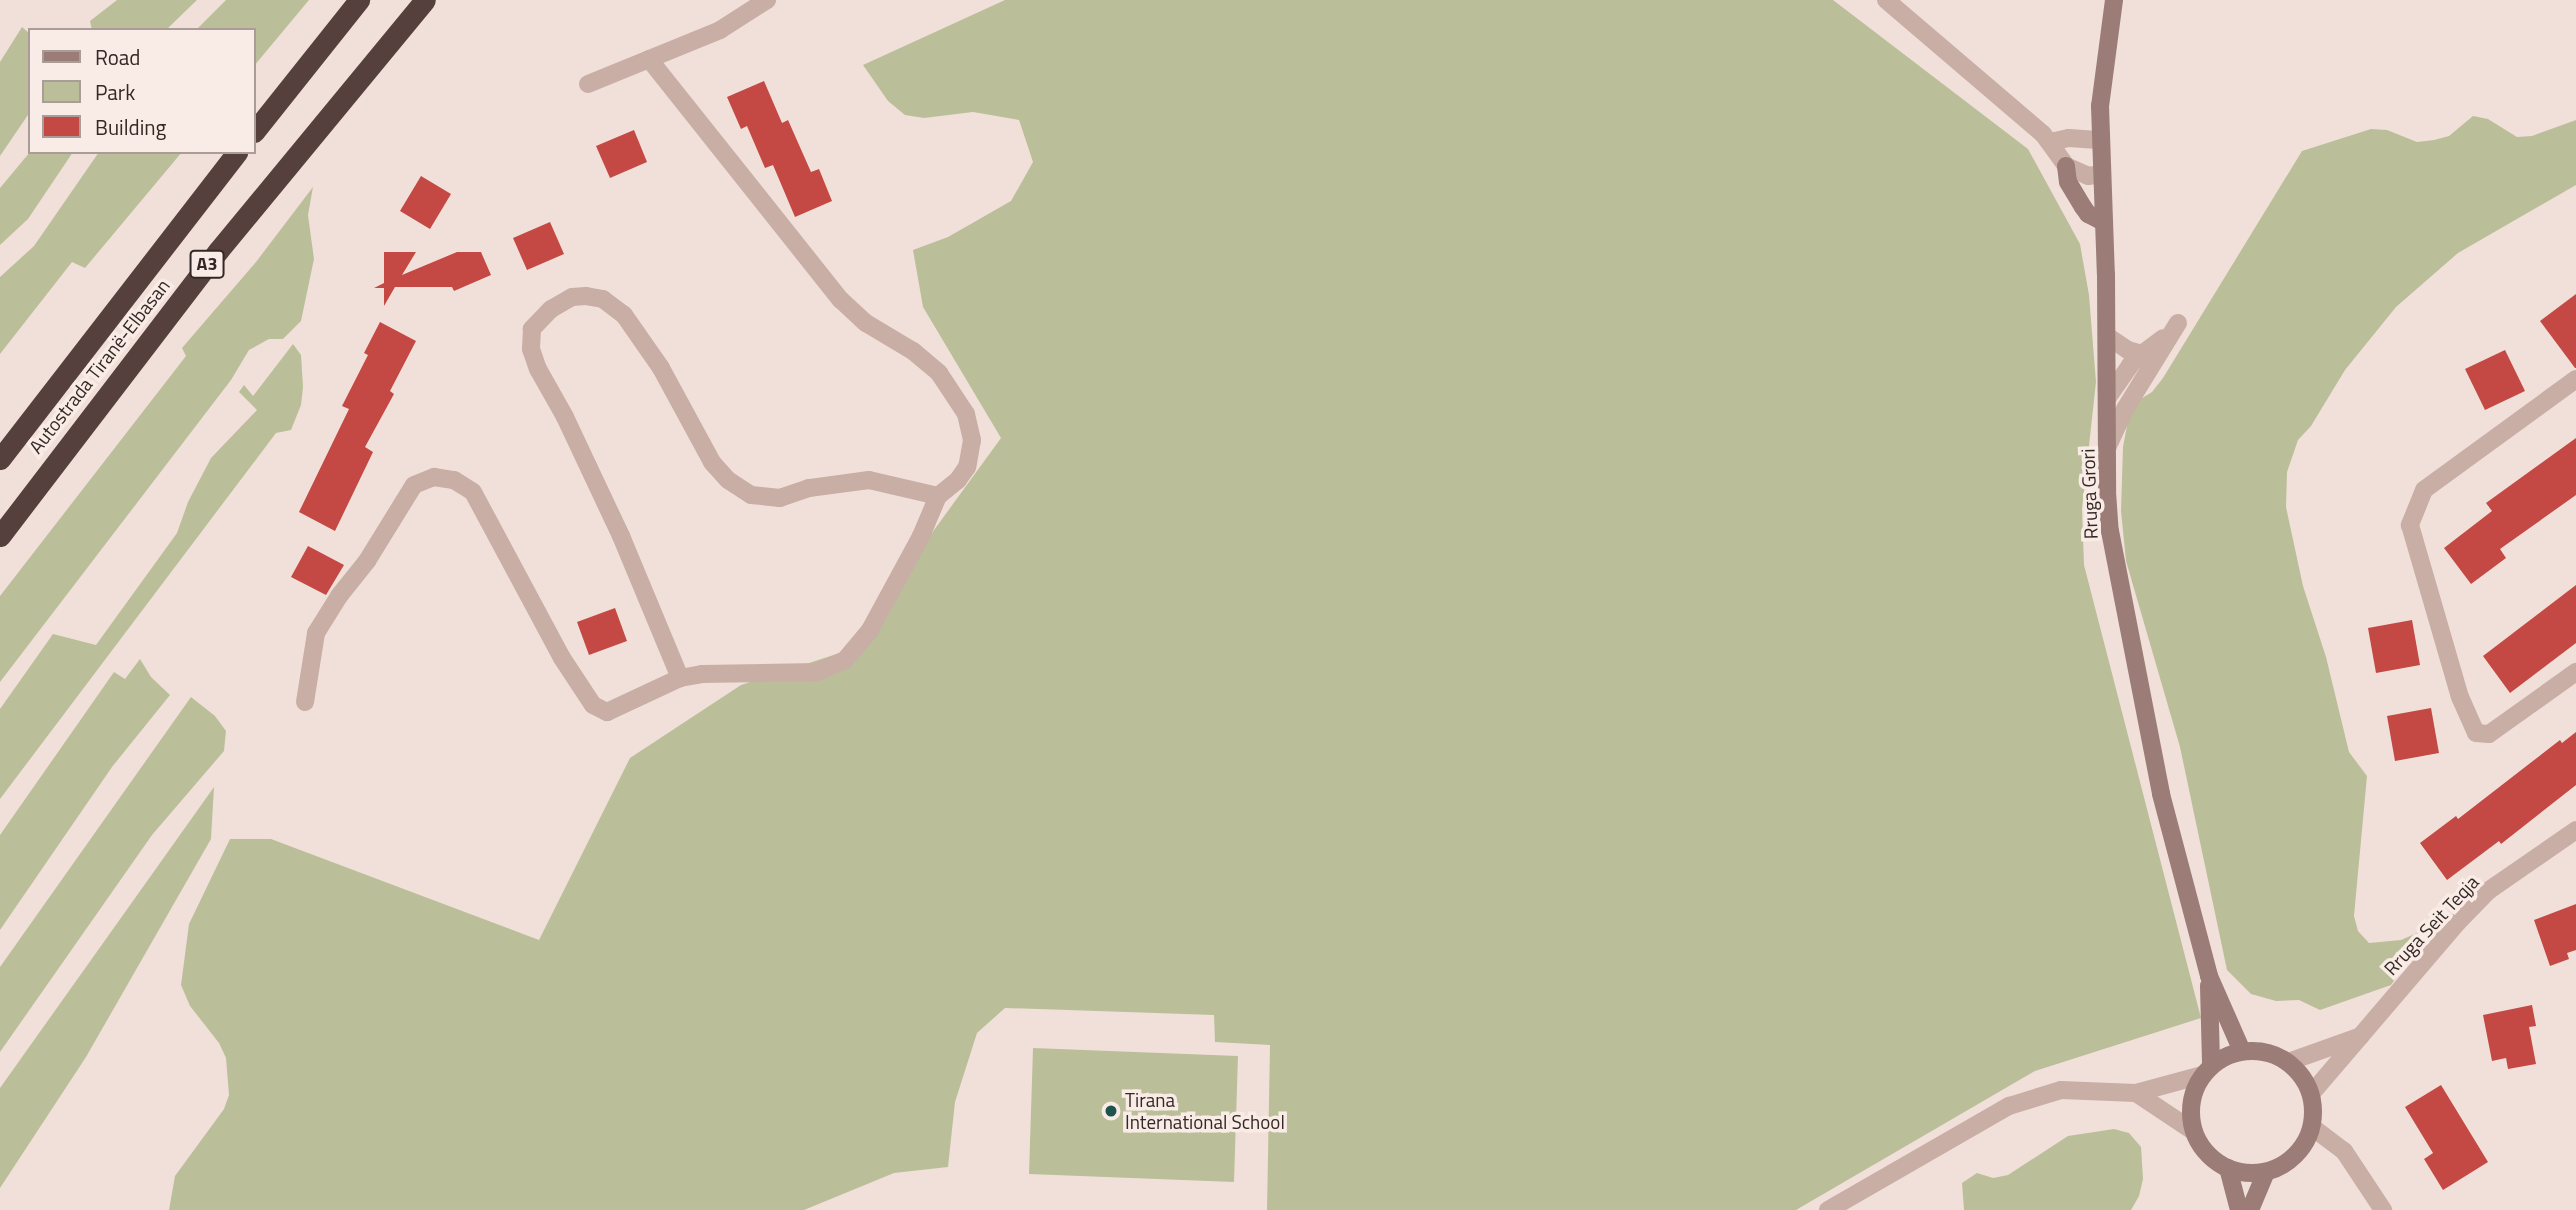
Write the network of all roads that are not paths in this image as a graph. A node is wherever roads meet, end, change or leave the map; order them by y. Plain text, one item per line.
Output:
1 (359, 0) edge
2 (425, 0) edge
3 (767, 0) edge
4 (1886, 0) edge
5 (2114, 0) edge
6 (649, 59) junction
7 (589, 84) dead end
8 (256, 129) edge
9 (2101, 140) junction
10 (2050, 142) junction
11 (235, 154) edge
12 (2066, 166) junction
13 (2102, 174) junction
14 (2104, 222) junction
15 (2107, 335) junction
16 (2142, 354) junction
17 (2576, 379) edge
18 (2108, 397) junction
19 (2108, 446) junction
20 (0, 458) edge
21 (938, 496) junction
22 (0, 536) edge
23 (2576, 672) edge
24 (680, 678) junction
25 (305, 702) dead end
26 (2576, 830) edge
27 (2209, 976) junction
28 (2361, 1036) junction
29 (2242, 1051) junction
30 (2288, 1062) junction
31 (2207, 1070) junction
32 (2136, 1093) junction
33 (2311, 1094) junction
34 (2312, 1127) junction
35 (2193, 1131) junction
36 (2228, 1168) junction
37 (2266, 1172) junction
38 (1828, 1210) edge
39 (2239, 1210) edge
40 (2250, 1210) edge
41 (2383, 1210) edge

1 - 8 highway
2 - 22 highway, Autostrada Tiranë-Elbasan / A3
3 - 6 street
4 - 10 street
5 - 9 main road, Rruga Grori
6 - 7 street
6 - 21 street
9 - 10 street
9 - 13 main road, Rruga Grori
10 - 12 street
11 - 20 highway, Autostrada Tiranë-Elbasan / A3
12 - 13 street
12 - 14 main road
13 - 14 main road, Rruga Grori
14 - 15 main road, Rruga Grori
15 - 16 street
15 - 18 main road, Rruga Grori
16 - 18 street
16 - 19 street
17 - 23 street
18 - 19 main road, Rruga Grori
19 - 27 main road, Rruga Grori
21 - 24 street
21 - 24 street
24 - 25 street
26 - 28 street, Rruga Seit Teqja
27 - 29 main road, Rruga Grori
27 - 31 main road, Rruga Grori
28 - 30 street, Rruga Seit Teqja
28 - 33 street, Rruga Seit Teqja
29 - 30 main road
29 - 31 main road
30 - 33 main road
31 - 32 street
31 - 35 main road
32 - 35 street
32 - 38 street
33 - 34 main road
34 - 37 main road
34 - 41 street
35 - 36 main road
36 - 37 main road
36 - 39 main road
37 - 40 main road

